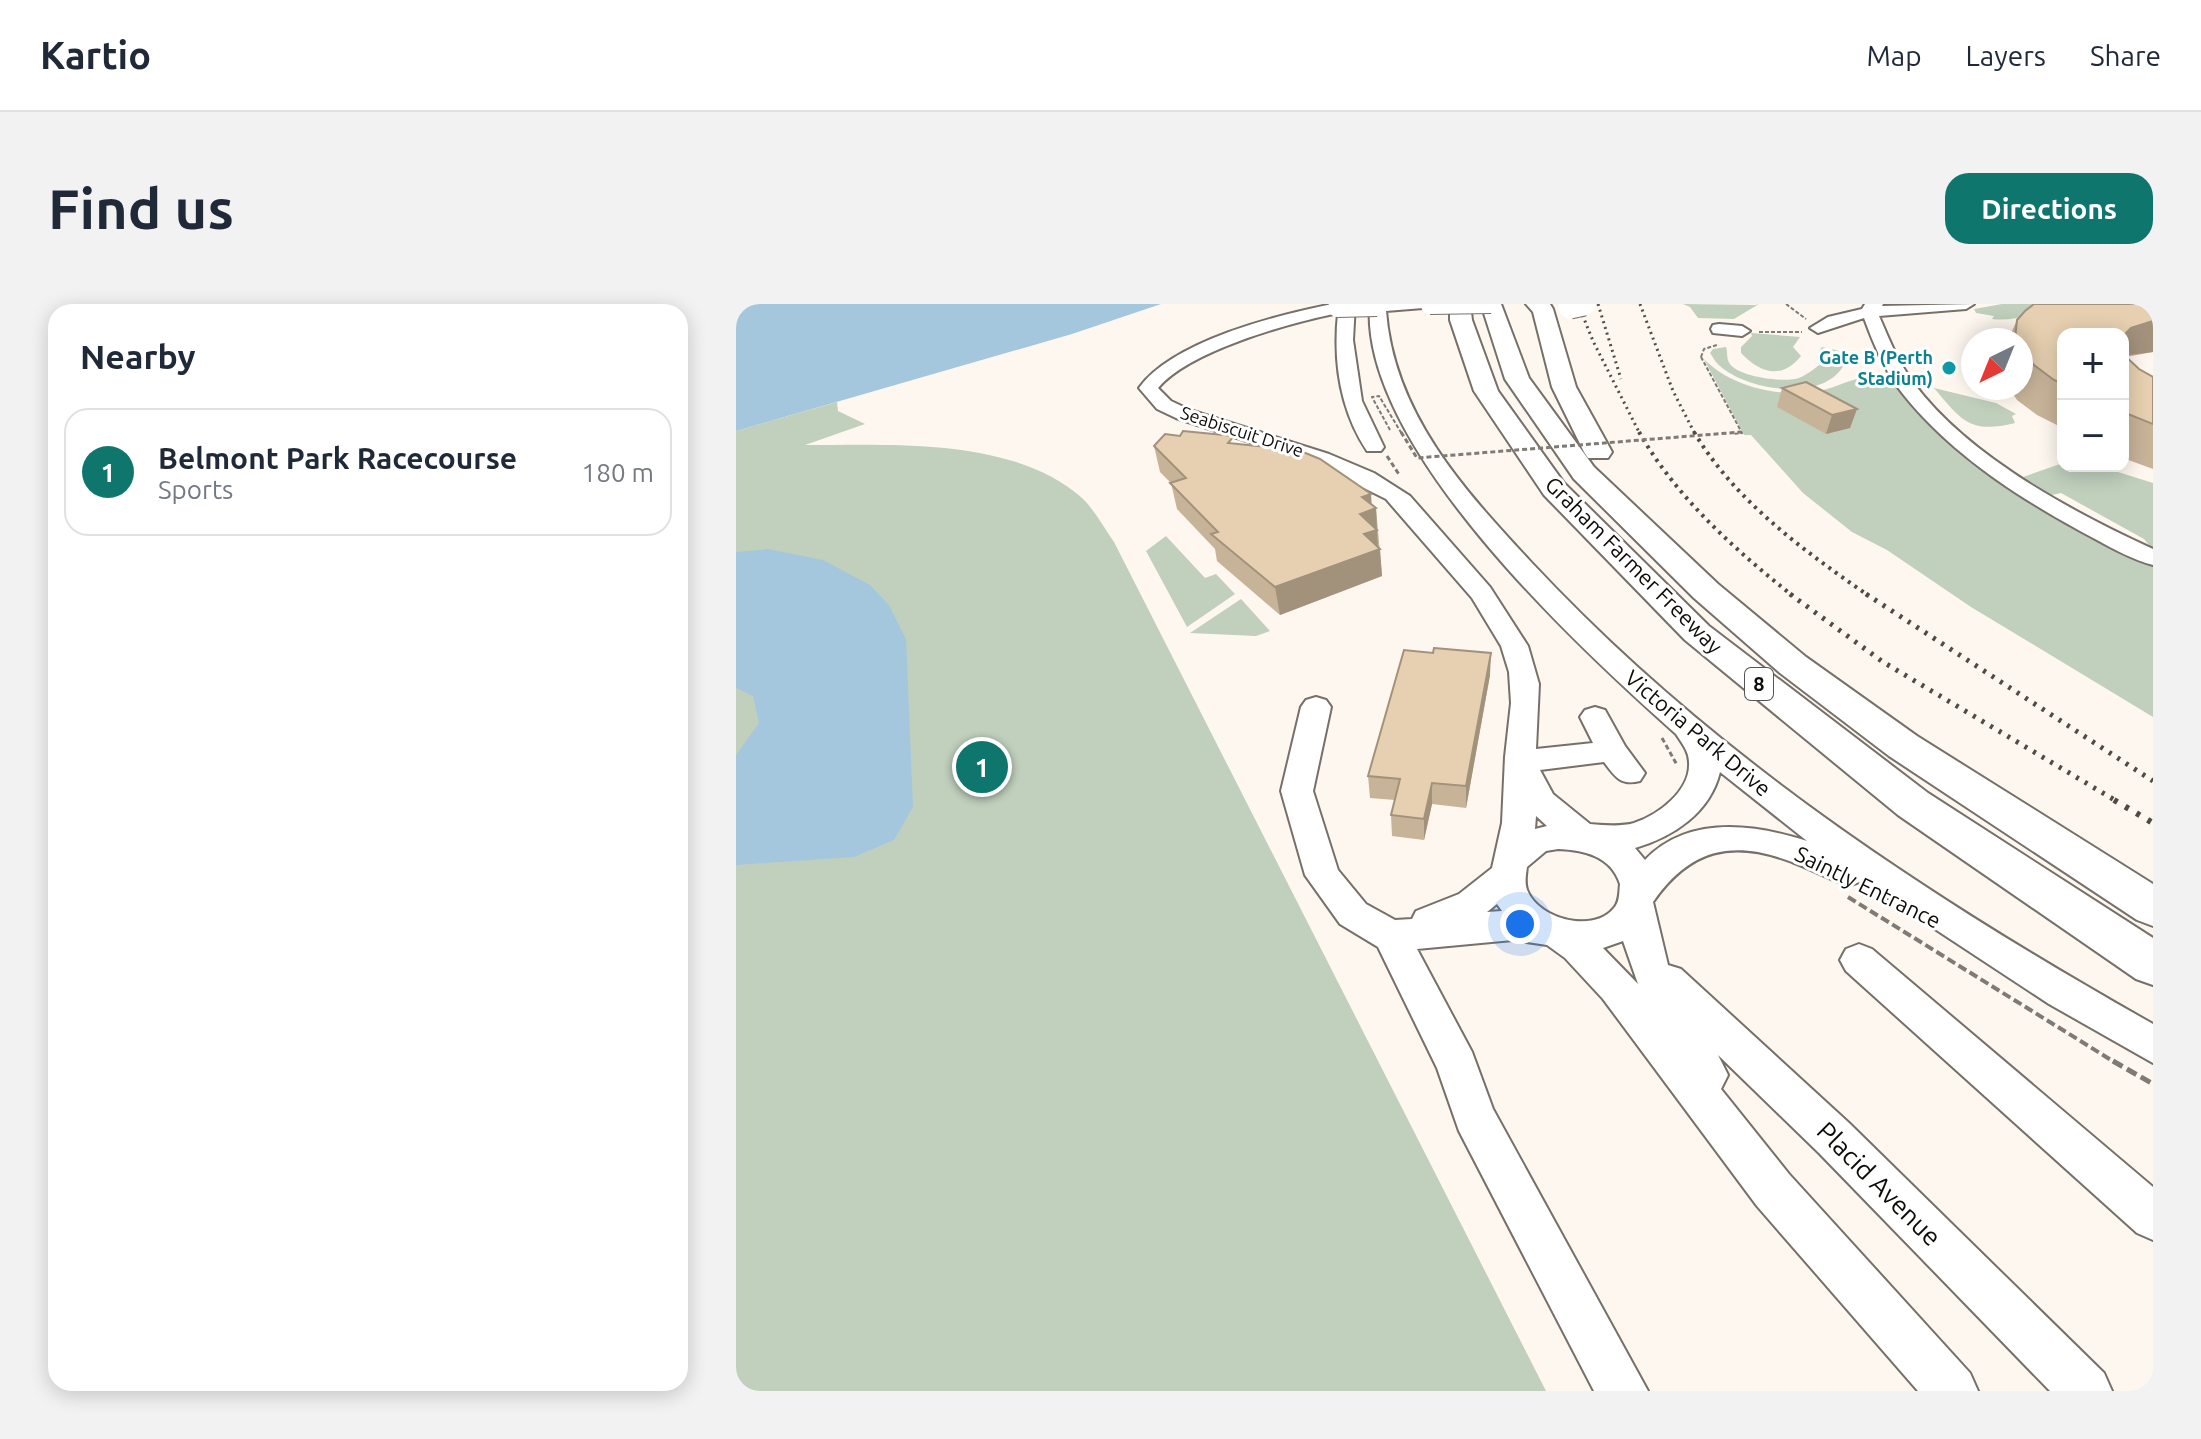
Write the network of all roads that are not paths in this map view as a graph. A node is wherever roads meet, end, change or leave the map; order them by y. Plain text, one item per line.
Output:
1 (1491, 304) edge
2 (1966, 304) edge
3 (1335, 305) edge
4 (1378, 305) edge
5 (1429, 305) edge
6 (1559, 308) edge
7 (1873, 309) edge
8 (1818, 328) road end
9 (1719, 329) dead end
10 (1742, 331) road end
11 (1343, 468) junction
12 (1632, 523) junction
13 (1420, 525) junction
14 (2153, 558) edge
15 (1316, 707) dead end
16 (1595, 717) dead end
17 (1691, 734) junction
18 (1520, 761) junction
19 (1584, 837) junction
20 (1511, 867) junction
21 (1636, 900) junction
22 (2153, 907) edge
23 (1556, 933) junction
24 (1391, 936) junction
25 (1973, 939) junction
26 (1859, 960) dead end
27 (2153, 964) edge
28 (1667, 981) dead end
29 (2153, 1045) edge
30 (1773, 1190) junction
31 (2153, 1217) edge
32 (1622, 1391) edge
33 (1952, 1391) edge
34 (2086, 1391) edge

1 - 5 street, bridge
1 - 12 highway, Graham Farmer Freeway / 8
2 - 7 street
3 - 4 street, Seabiscuit Drive, bridge
3 - 11 street
3 - 11 street, Seabiscuit Drive
3 - 13 street, Seabiscuit Drive
4 - 5 street, Seabiscuit Drive
4 - 17 street, Victoria Park Drive
5 - 27 highway, Graham Farmer Freeway / 8
6 - 12 highway
7 - 8 street
7 - 14 street
9 - 10 street
11 - 13 street, Seabiscuit Drive
12 - 22 highway, Graham Farmer Freeway / 8
13 - 18 street, Seabiscuit Drive
15 - 24 street
16 - 18 street
17 - 19 street
17 - 25 street, Victoria Park Drive
18 - 19 street
18 - 20 street, Seabiscuit Drive
19 - 20 street
19 - 21 street
20 - 23 street
20 - 24 street
21 - 23 street
21 - 25 street, Saintly Entrance
21 - 30 street
23 - 24 street
23 - 30 street
24 - 32 street
25 - 29 street, Victoria Park Drive
26 - 31 street
28 - 34 street, Placid Avenue
30 - 33 street

